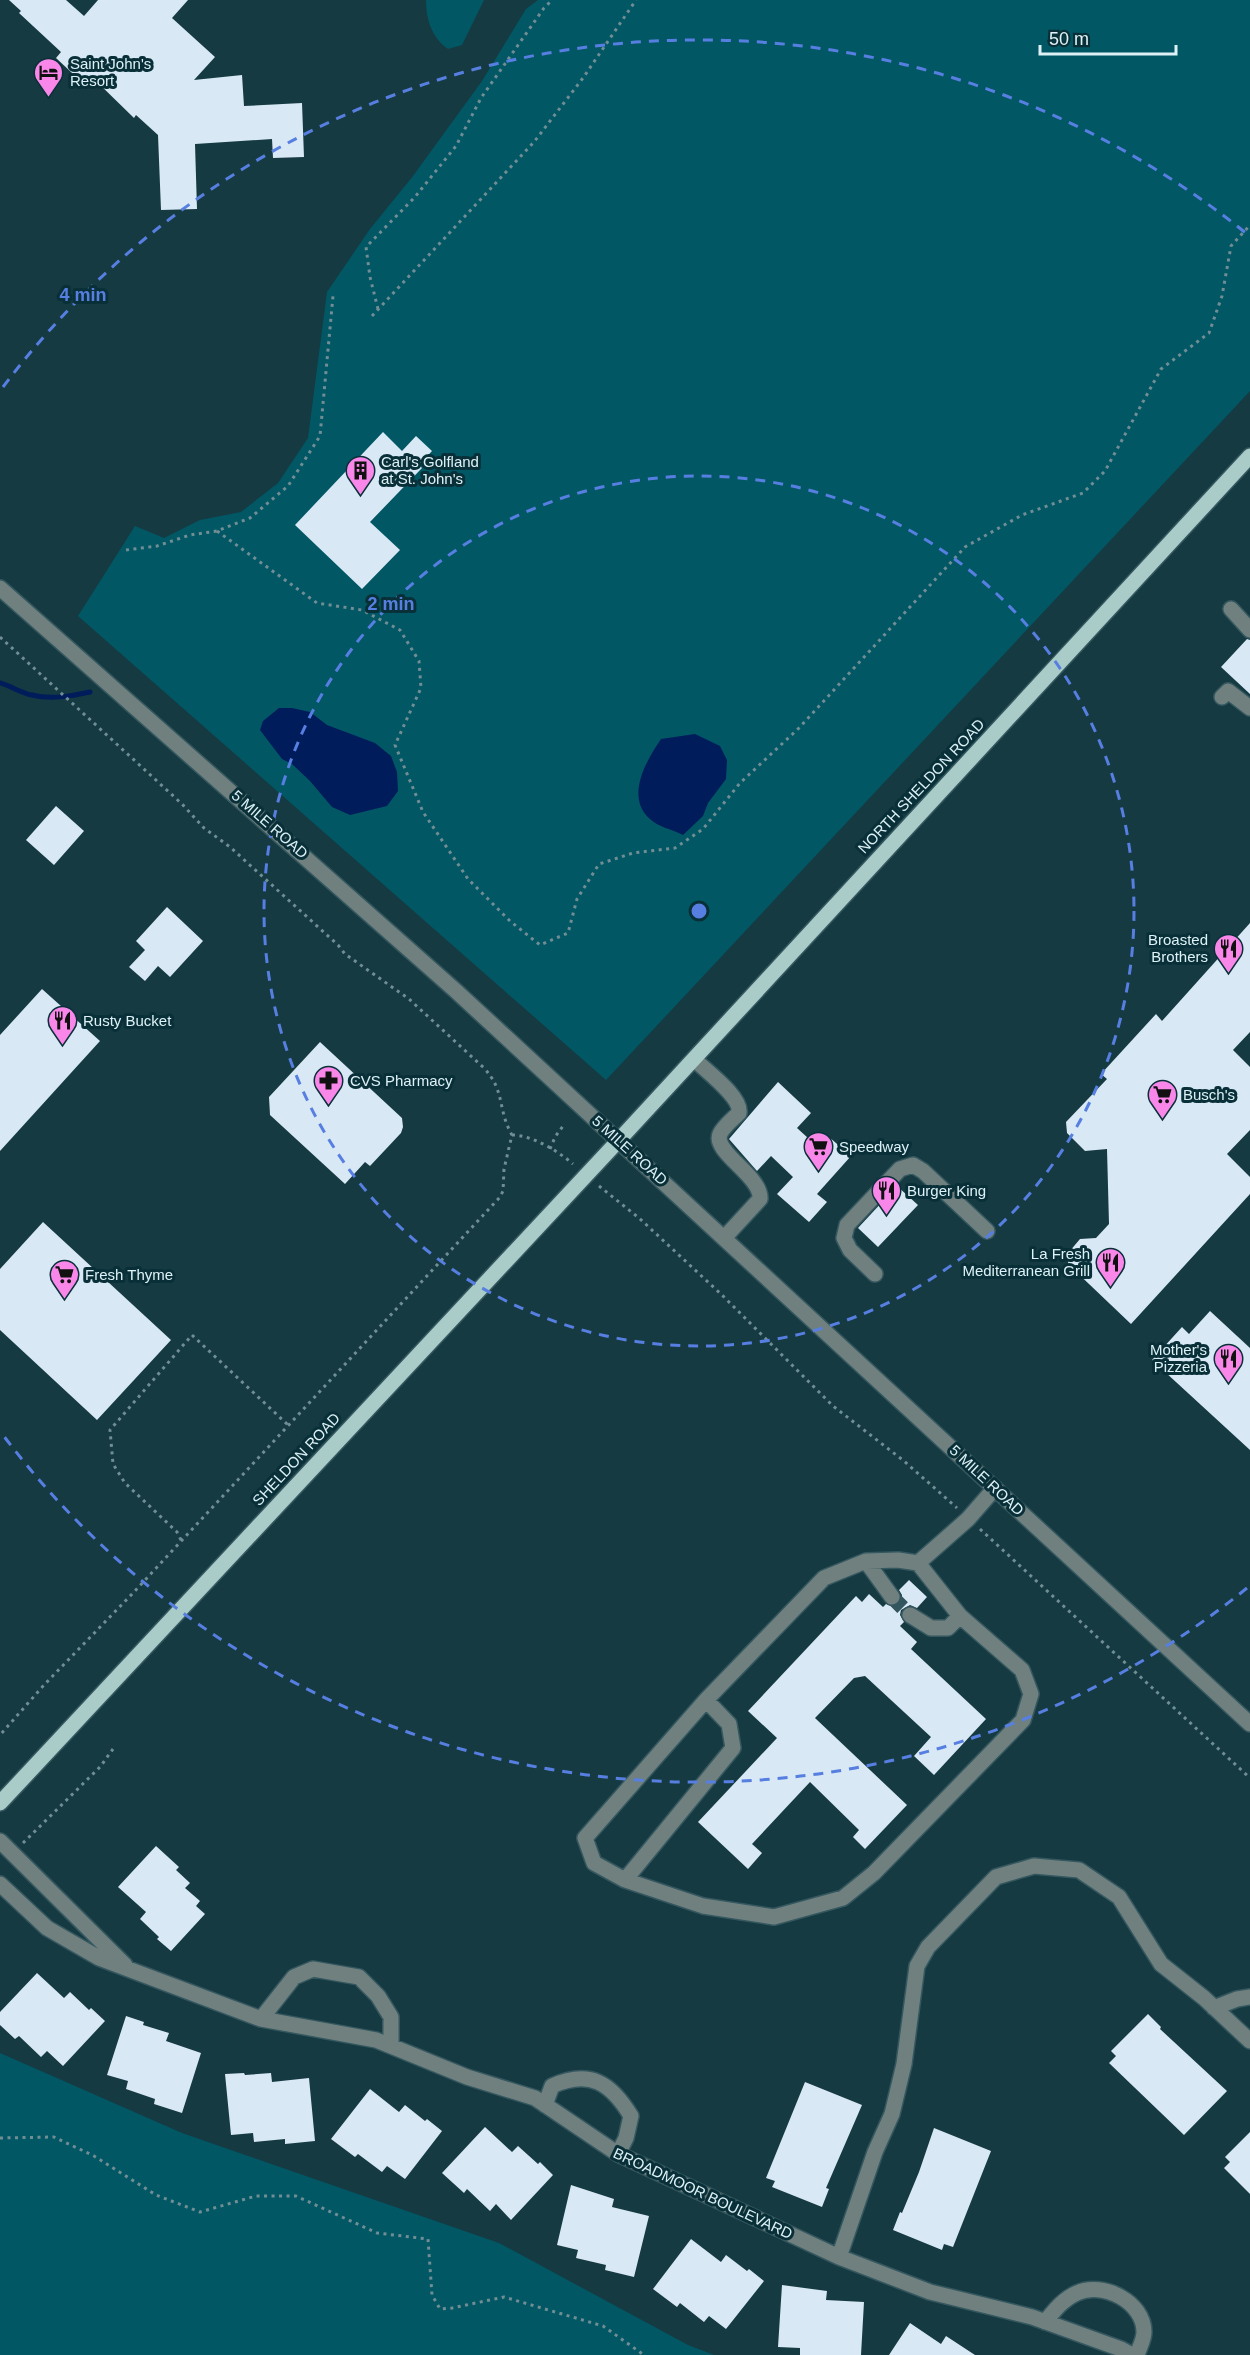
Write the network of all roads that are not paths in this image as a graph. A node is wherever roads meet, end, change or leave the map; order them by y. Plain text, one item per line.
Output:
1 (1250, 456) edge
2 (0, 588) edge
3 (1231, 609) dead end
4 (1250, 630) edge
5 (1222, 697) dead end
6 (1250, 708) edge
7 (694, 1059) junction
8 (620, 1140) junction
9 (987, 1231) dead end
10 (725, 1237) junction
11 (875, 1274) dead end
12 (995, 1488) junction
13 (866, 1561) junction
14 (918, 1563) junction
15 (892, 1597) tunnel mouth
16 (910, 1615) tunnel mouth
17 (960, 1616) junction
18 (706, 1700) junction
19 (1250, 1724) edge
20 (0, 1803) edge
21 (0, 1841) edge
22 (626, 1880) junction
23 (0, 1884) edge
24 (132, 1971) junction
25 (1250, 1997) edge
26 (1214, 2008) junction
27 (261, 2019) junction
28 (1250, 2041) edge
29 (391, 2046) junction
30 (545, 2105) junction
31 (618, 2154) junction
32 (839, 2257) junction
33 (1045, 2322) junction
34 (1132, 2355) edge
35 (1137, 2355) edge

1 - 7 main road, NORTH SHELDON ROAD
2 - 8 street, 5 MILE ROAD
3 - 4 street
5 - 6 street
7 - 8 main road, NORTH SHELDON ROAD
7 - 10 street
8 - 10 street, 5 MILE ROAD
8 - 20 main road, SHELDON ROAD
9 - 11 street
10 - 12 street, 5 MILE ROAD
12 - 14 street
12 - 19 street, 5 MILE ROAD
13 - 14 street
13 - 15 street
13 - 18 street
14 - 17 street
16 - 17 street
17 - 22 street
18 - 22 street
18 - 22 street
21 - 24 street, BROADMOOR BOULEVARD
23 - 24 street, BROADMOOR BOULEVARD
24 - 27 street, BROADMOOR BOULEVARD
25 - 26 street
26 - 28 street
26 - 32 street
27 - 29 street, BROADMOOR BOULEVARD
27 - 29 street
29 - 30 street, BROADMOOR BOULEVARD
30 - 31 street, BROADMOOR BOULEVARD
30 - 31 street
31 - 32 street, BROADMOOR BOULEVARD
32 - 33 street, BROADMOOR BOULEVARD
33 - 34 street, BROADMOOR BOULEVARD
33 - 35 street

